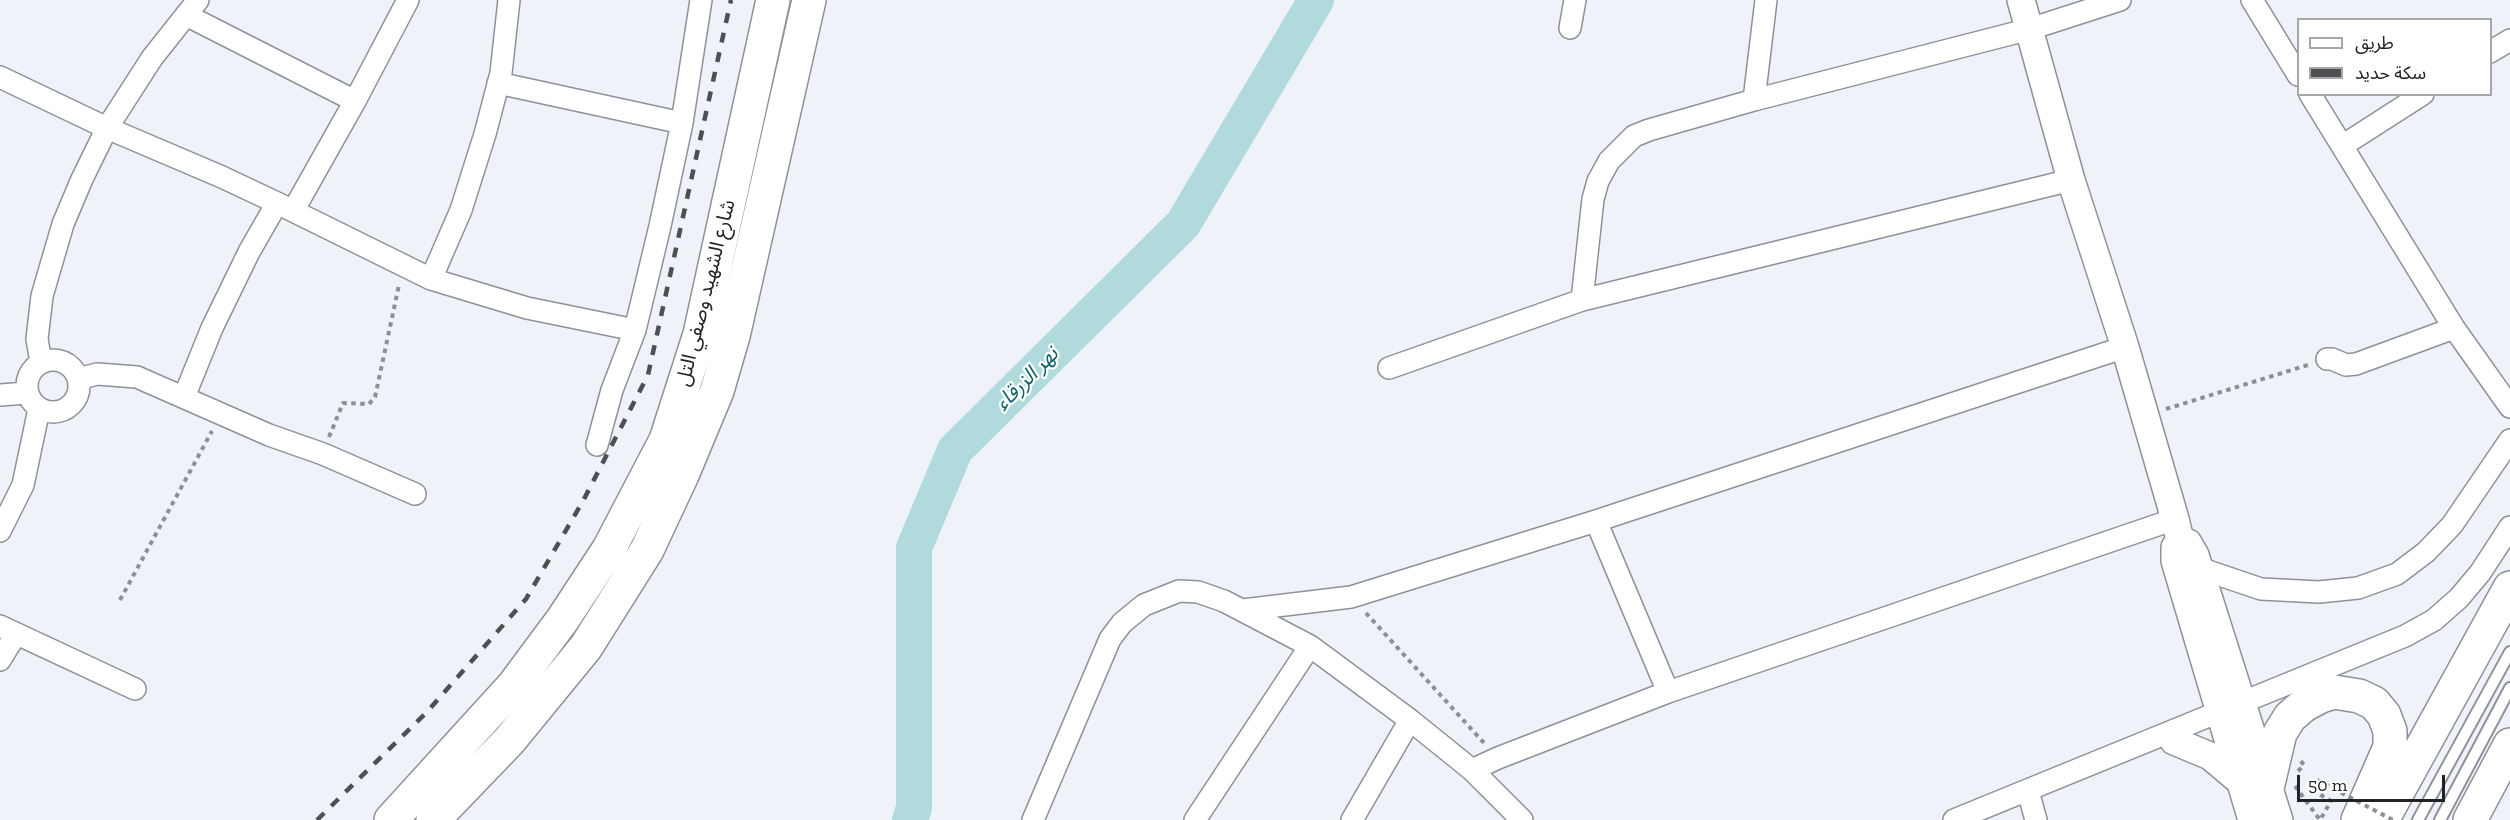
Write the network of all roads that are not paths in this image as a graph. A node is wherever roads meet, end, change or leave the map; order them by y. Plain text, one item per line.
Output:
1 (408, 0) edge
2 (509, 0) edge
3 (701, 0) edge
4 (773, 0) edge
5 (809, 0) edge
6 (1575, 0) edge
7 (1766, 0) edge
8 (2021, 0) edge
9 (2120, 0) edge
10 (2252, 0) edge
11 (192, 7) edge
12 (1570, 28) dead end
13 (2030, 29) junction
14 (2510, 40) edge
15 (2492, 51) edge
16 (2297, 73) edge
17 (0, 77) edge
18 (498, 83) junction
19 (2311, 96) edge
20 (2420, 96) edge
21 (1754, 100) junction
22 (355, 101) junction
23 (682, 123) junction
24 (107, 128) junction
25 (2342, 146) junction
26 (2071, 180) junction
27 (285, 207) junction
28 (431, 279) junction
29 (1582, 300) junction
30 (2454, 328) junction
31 (635, 330) junction
32 (2125, 347) junction
33 (2327, 359) road end
34 (41, 362) junction
35 (1389, 369) dead end
36 (78, 379) junction
37 (0, 395) edge
38 (184, 397) junction
39 (32, 401) junction
40 (2510, 407) edge
41 (2510, 440) edge
42 (597, 445) dead end
43 (415, 494) dead end
44 (1596, 521) junction
45 (2510, 527) edge
46 (2178, 529) junction
47 (0, 531) edge
48 (2199, 568) junction
49 (2510, 588) edge
50 (1243, 610) junction
51 (8, 630) edge
52 (1310, 646) junction
53 (2510, 652) edge
54 (0, 660) edge
55 (2510, 688) edge
56 (135, 689) dead end
57 (1668, 692) junction
58 (2334, 693) junction
59 (2233, 713) junction
60 (1410, 720) junction
61 (2174, 741) junction
62 (2510, 745) edge
63 (2134, 748) junction
64 (1472, 770) junction
65 (2254, 783) junction
66 (2028, 791) junction
67 (391, 820) edge
68 (433, 820) edge
69 (1033, 820) edge
70 (1195, 820) edge
71 (1352, 820) edge
72 (1522, 820) edge
73 (1954, 820) edge
74 (2037, 820) edge
75 (2252, 820) edge
76 (2280, 820) edge
77 (2358, 820) edge
78 (2382, 820) edge
79 (2418, 820) edge
80 (2440, 820) edge
81 (2470, 820) edge

1 - 22 street
2 - 18 street
3 - 23 street
4 - 67 main road, شارع الشهيد وصفي التل
5 - 68 main road, شارع الشهيد وصفي التل
6 - 12 street
7 - 21 street
8 - 13 street
9 - 13 street
10 - 16 street
11 - 22 street
11 - 24 street
13 - 21 street
13 - 26 street
14 - 15 street
17 - 24 street
18 - 23 street
18 - 28 street
19 - 25 street
20 - 25 street
21 - 29 street
22 - 27 street
23 - 31 street
24 - 27 street
24 - 34 street
25 - 30 street
26 - 29 street
26 - 32 street
27 - 28 street
27 - 38 street
28 - 31 street
29 - 35 street
30 - 33 street
30 - 40 street
31 - 42 street
32 - 44 street
32 - 46 street
34 - 36 street
34 - 39 street
36 - 38 street
36 - 39 street
37 - 39 street
38 - 43 street
39 - 47 street
41 - 48 street
44 - 50 street
44 - 57 street
45 - 59 street
46 - 48 street
46 - 57 street
46 - 59 street
48 - 59 street
49 - 78 main road
50 - 52 street
50 - 69 street
51 - 54 street
51 - 56 street
52 - 60 street
52 - 70 street
53 - 79 lane
55 - 80 lane
57 - 64 street
58 - 59 street
58 - 65 main road
58 - 77 main road
59 - 61 street
59 - 63 street
59 - 65 street
60 - 64 street
60 - 71 street
61 - 63 street
61 - 65 street
62 - 81 main road
63 - 66 street
64 - 72 street
65 - 75 street
65 - 76 street
66 - 73 street
66 - 74 street

